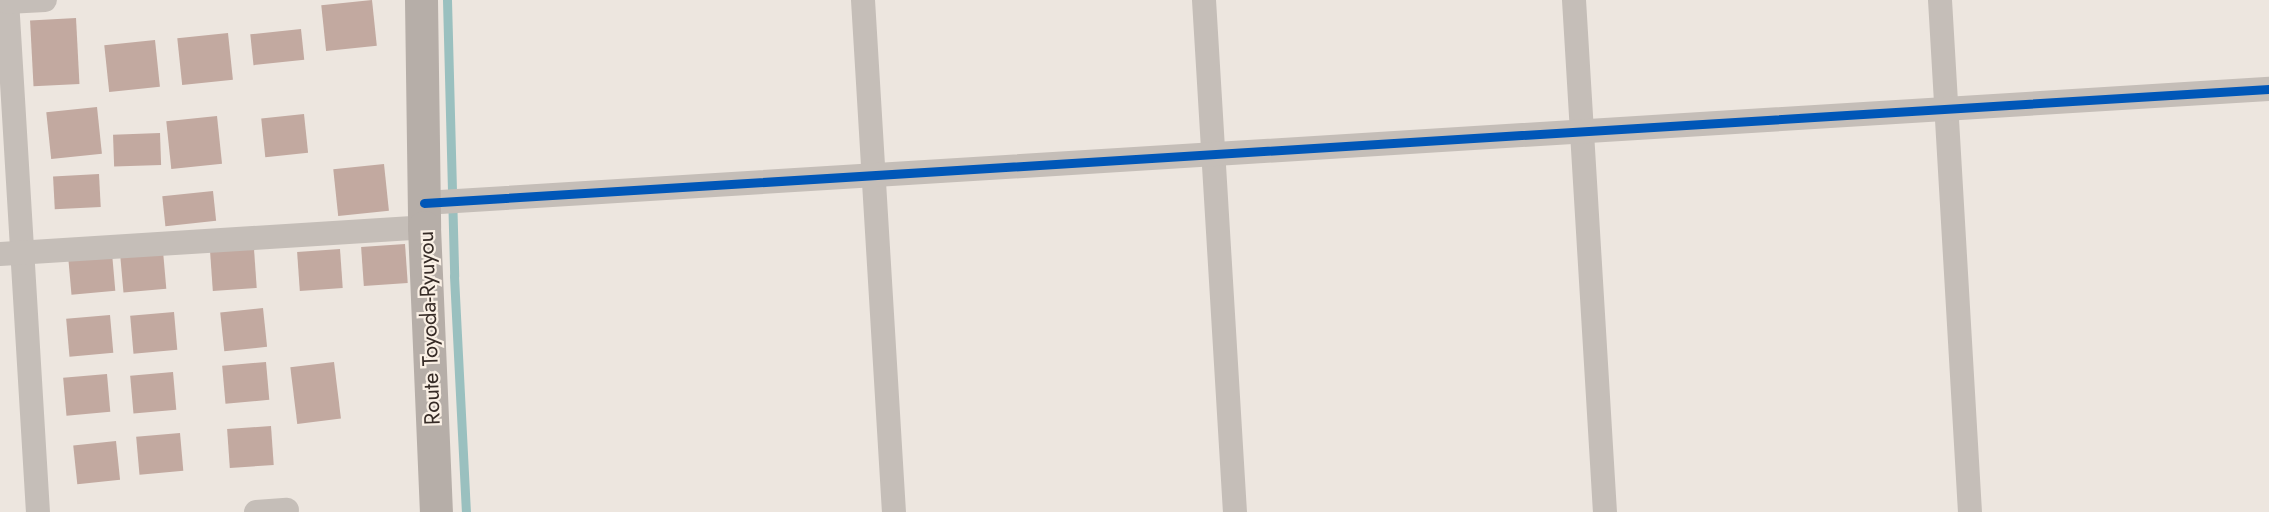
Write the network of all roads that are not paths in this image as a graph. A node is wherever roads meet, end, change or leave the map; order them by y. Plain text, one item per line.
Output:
1 (45, 0) edge
2 (421, 0) edge
3 (863, 0) edge
4 (1204, 0) edge
5 (1574, 0) edge
6 (1940, 0) edge
7 (7, 1) edge
8 (2269, 89) edge
9 (1946, 109) junction
10 (1582, 132) junction
11 (1214, 154) junction
12 (873, 175) junction
13 (424, 215) junction
14 (11, 253) edge
15 (287, 510) dead end
16 (38, 512) edge
17 (256, 512) edge
18 (436, 512) edge
19 (894, 512) edge
20 (1235, 512) edge
21 (1605, 512) edge
22 (1970, 512) edge

1 - 7 street
2 - 13 main road, Route Toyoda-Ryuyou
3 - 12 street
4 - 11 street
5 - 10 street
6 - 9 street
7 - 14 street
8 - 9 street
9 - 10 street
9 - 22 street
10 - 11 street
10 - 21 street
11 - 12 street
11 - 20 street
12 - 13 street
12 - 19 street
13 - 14 street
13 - 18 main road, Route Toyoda-Ryuyou
14 - 16 street
15 - 17 street

